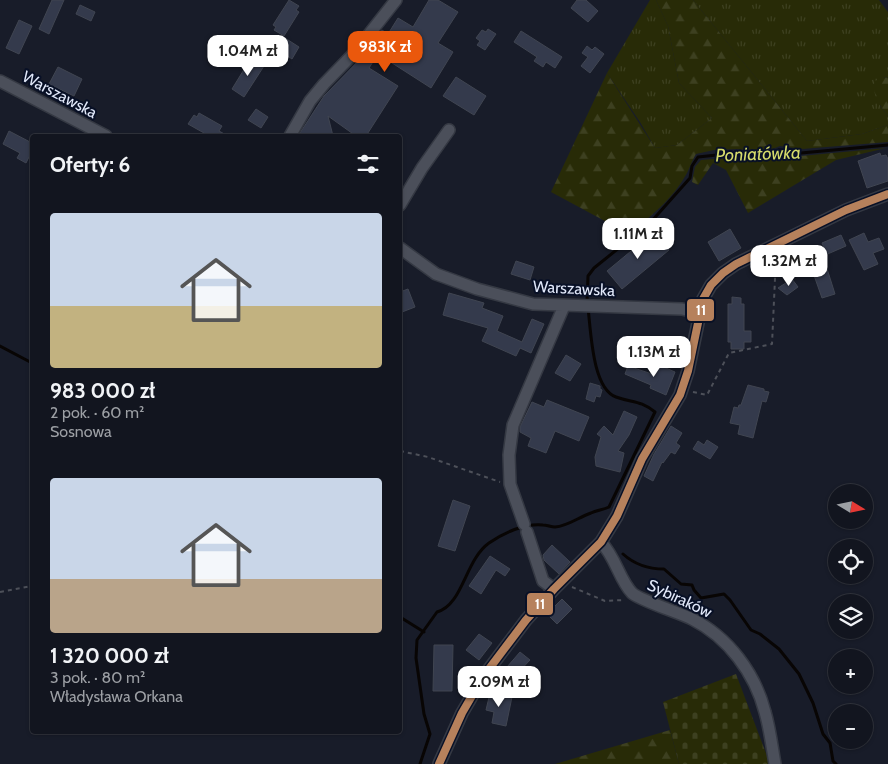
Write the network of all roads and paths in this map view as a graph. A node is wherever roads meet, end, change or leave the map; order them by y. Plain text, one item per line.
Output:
1 (396, 0) edge
2 (0, 80) edge
3 (449, 130) dead end
4 (102, 134) edge
5 (291, 134) edge
6 (888, 194) edge
7 (402, 202) edge
8 (402, 249) edge
9 (776, 251) dead end
10 (564, 306) junction
11 (699, 312) junction
12 (688, 391) dead end
13 (402, 451) edge
14 (510, 484) junction
15 (601, 542) junction
16 (30, 586) edge
17 (557, 586) junction
18 (0, 592) edge
19 (633, 594) junction
20 (439, 764) edge
21 (775, 764) edge

1 - 5 street
2 - 4 street, Warszawska
3 - 7 street
6 - 11 street
8 - 10 street, Warszawska
9 - 12 path
10 - 11 street, Warszawska
10 - 14 street
11 - 15 street
13 - 14 path
14 - 17 street
15 - 17 street
15 - 19 street
16 - 18 path
17 - 19 path
17 - 20 street
19 - 21 street, Sybiraków

